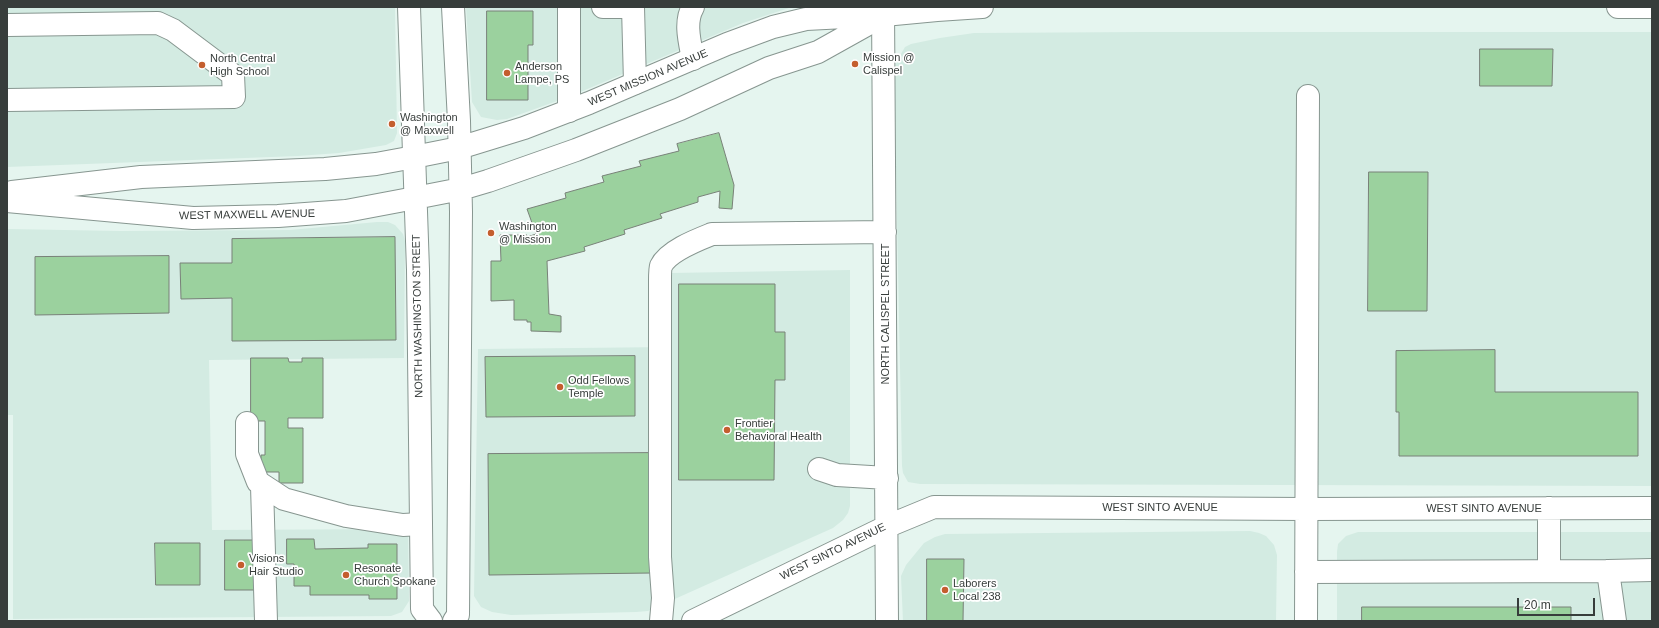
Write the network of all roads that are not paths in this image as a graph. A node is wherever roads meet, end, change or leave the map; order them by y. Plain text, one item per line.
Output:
1 (409, 7) edge
2 (453, 7) edge
3 (461, 7) edge
4 (569, 7) edge
5 (602, 7) edge
6 (633, 7) edge
7 (638, 7) edge
8 (693, 7) edge
9 (982, 7) edge
10 (1618, 7) edge
11 (1652, 7) edge
12 (960, 8) edge
13 (883, 11) edge
14 (804, 13) edge
15 (7, 25) edge
16 (693, 59) junction
17 (635, 83) junction
18 (1308, 96) dead end
19 (7, 100) edge
20 (569, 111) junction
21 (459, 148) junction
22 (414, 157) junction
23 (461, 189) junction
24 (7, 192) edge
25 (415, 198) junction
26 (7, 201) edge
27 (885, 232) junction
28 (246, 423) dead end
29 (819, 469) dead end
30 (887, 478) junction
31 (262, 486) junction
32 (1549, 508) junction
33 (1652, 508) edge
34 (1306, 509) junction
35 (421, 524) junction
36 (888, 526) junction
37 (1652, 570) edge
38 (1549, 571) junction
39 (1608, 571) junction
40 (1306, 572) junction
41 (266, 621) edge
42 (431, 621) edge
43 (454, 621) edge
44 (661, 621) edge
45 (693, 621) edge
46 (887, 621) edge
47 (1306, 621) edge
48 (1614, 621) edge

1 - 22 street, NORTH WASHINGTON STREET
2 - 3 street
2 - 21 street
4 - 20 street
5 - 6 street
6 - 7 street
6 - 17 street
8 - 16 street
9 - 12 street, WEST MISSION AVENUE
10 - 11 street
12 - 13 street, WEST MISSION AVENUE
13 - 14 street, WEST MISSION AVENUE
13 - 23 street, WEST MISSION AVENUE
13 - 27 street, NORTH CALISPEL STREET
14 - 16 street, WEST MISSION AVENUE
15 - 19 street
16 - 17 street, WEST MISSION AVENUE
17 - 20 street, WEST MISSION AVENUE
18 - 34 street
20 - 21 street, WEST MISSION AVENUE
21 - 22 street, WEST MISSION AVENUE
21 - 23 street
22 - 24 street
22 - 25 street, NORTH WASHINGTON STREET
23 - 25 street, WEST MAXWELL AVENUE
23 - 43 street
25 - 26 street, WEST MAXWELL AVENUE
25 - 35 street, NORTH WASHINGTON STREET
27 - 30 street, NORTH CALISPEL STREET
27 - 44 street
28 - 31 street
29 - 30 street
30 - 36 street, NORTH CALISPEL STREET
31 - 35 street
31 - 41 street
32 - 33 street, WEST SINTO AVENUE
32 - 34 street, WEST SINTO AVENUE
32 - 38 street
34 - 36 street, WEST SINTO AVENUE
34 - 40 street
35 - 42 street, NORTH WASHINGTON STREET
36 - 45 street, WEST SINTO AVENUE
36 - 46 street, NORTH CALISPEL STREET
37 - 39 street
38 - 39 street
38 - 40 street
39 - 48 street
40 - 47 street

